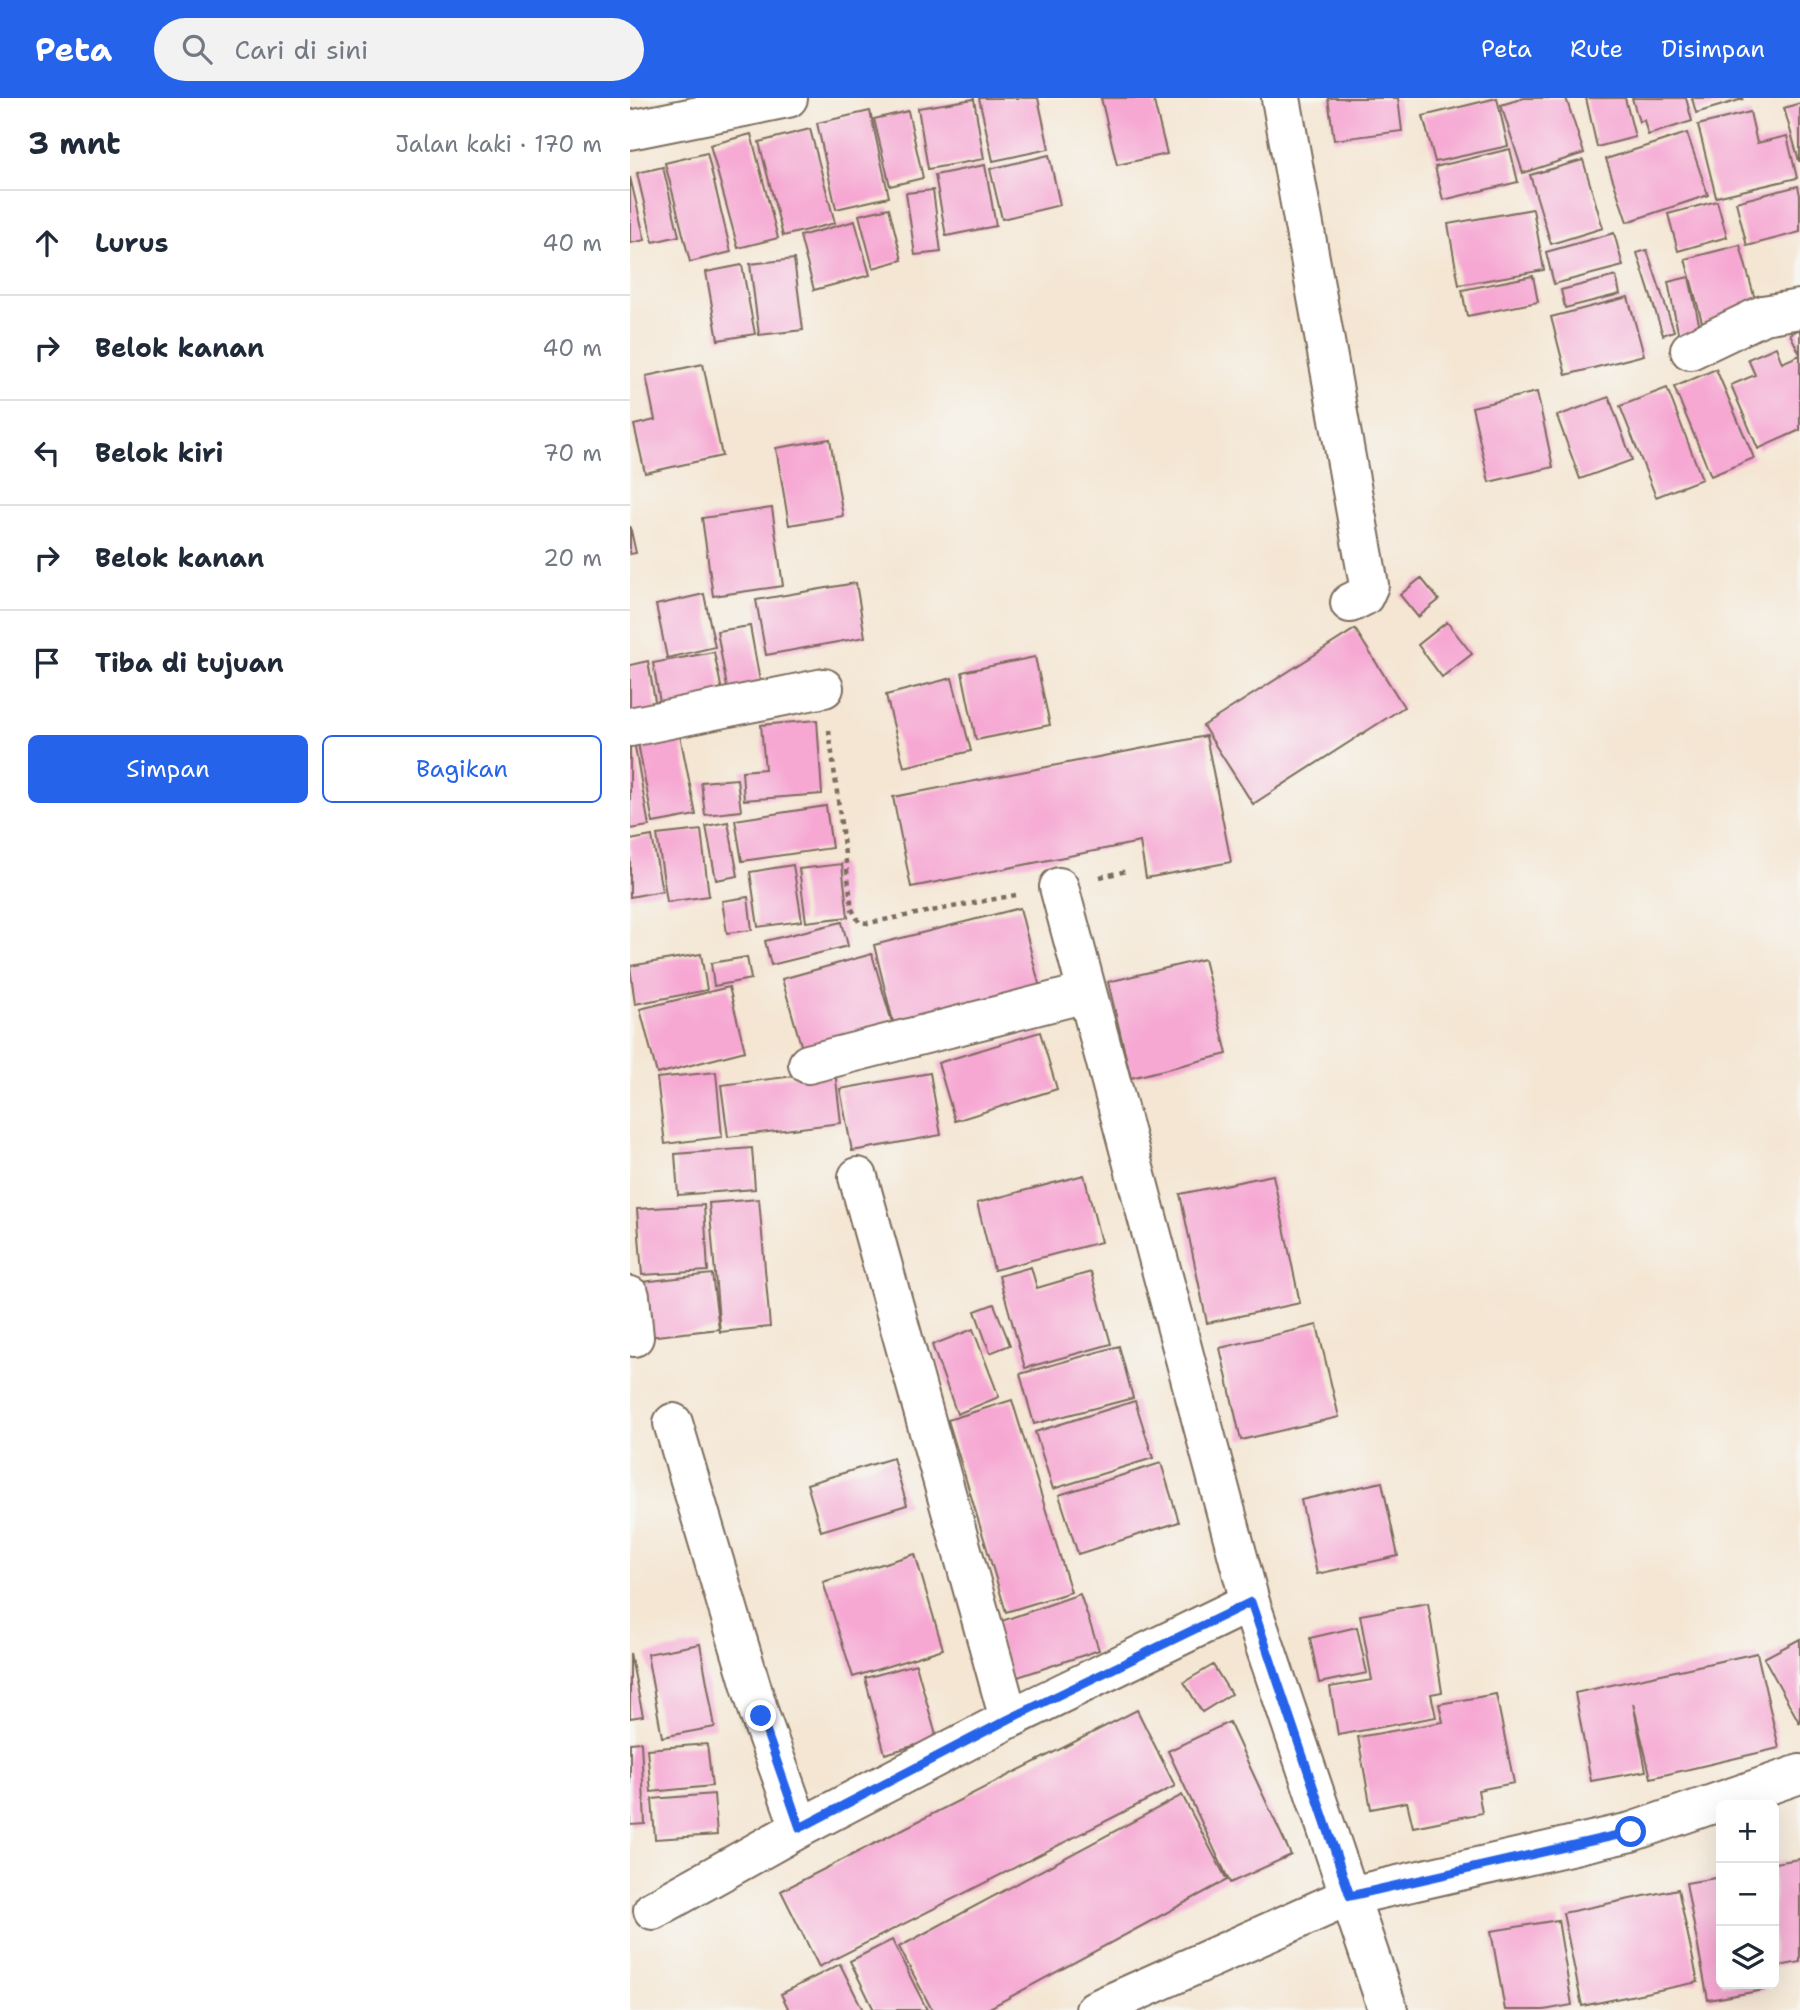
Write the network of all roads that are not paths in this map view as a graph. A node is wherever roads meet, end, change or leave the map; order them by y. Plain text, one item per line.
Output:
1 (788, 98) edge
2 (1281, 98) edge
3 (630, 130) edge
4 (1800, 309) edge
5 (1690, 350) dead end
6 (1350, 603) dead end
7 (824, 688) road end
8 (630, 727) edge
9 (1059, 887) road end
10 (1086, 993) junction
11 (808, 1064) dead end
12 (858, 1177) dead end
13 (630, 1296) edge
14 (634, 1337) dead end
15 (673, 1423) dead end
16 (1251, 1602) junction
17 (1009, 1719) junction
18 (1800, 1774) edge
19 (800, 1828) junction
20 (1350, 1896) junction
21 (653, 1910) dead end
22 (1096, 2010) edge
23 (1388, 2010) edge

1 - 3 street
2 - 6 street
4 - 5 street
7 - 8 street
9 - 10 street
10 - 11 street
10 - 16 street
12 - 17 street
13 - 14 street
15 - 19 street
16 - 17 street
16 - 20 street
17 - 19 street
18 - 20 street
19 - 21 street
20 - 22 street
20 - 23 street

